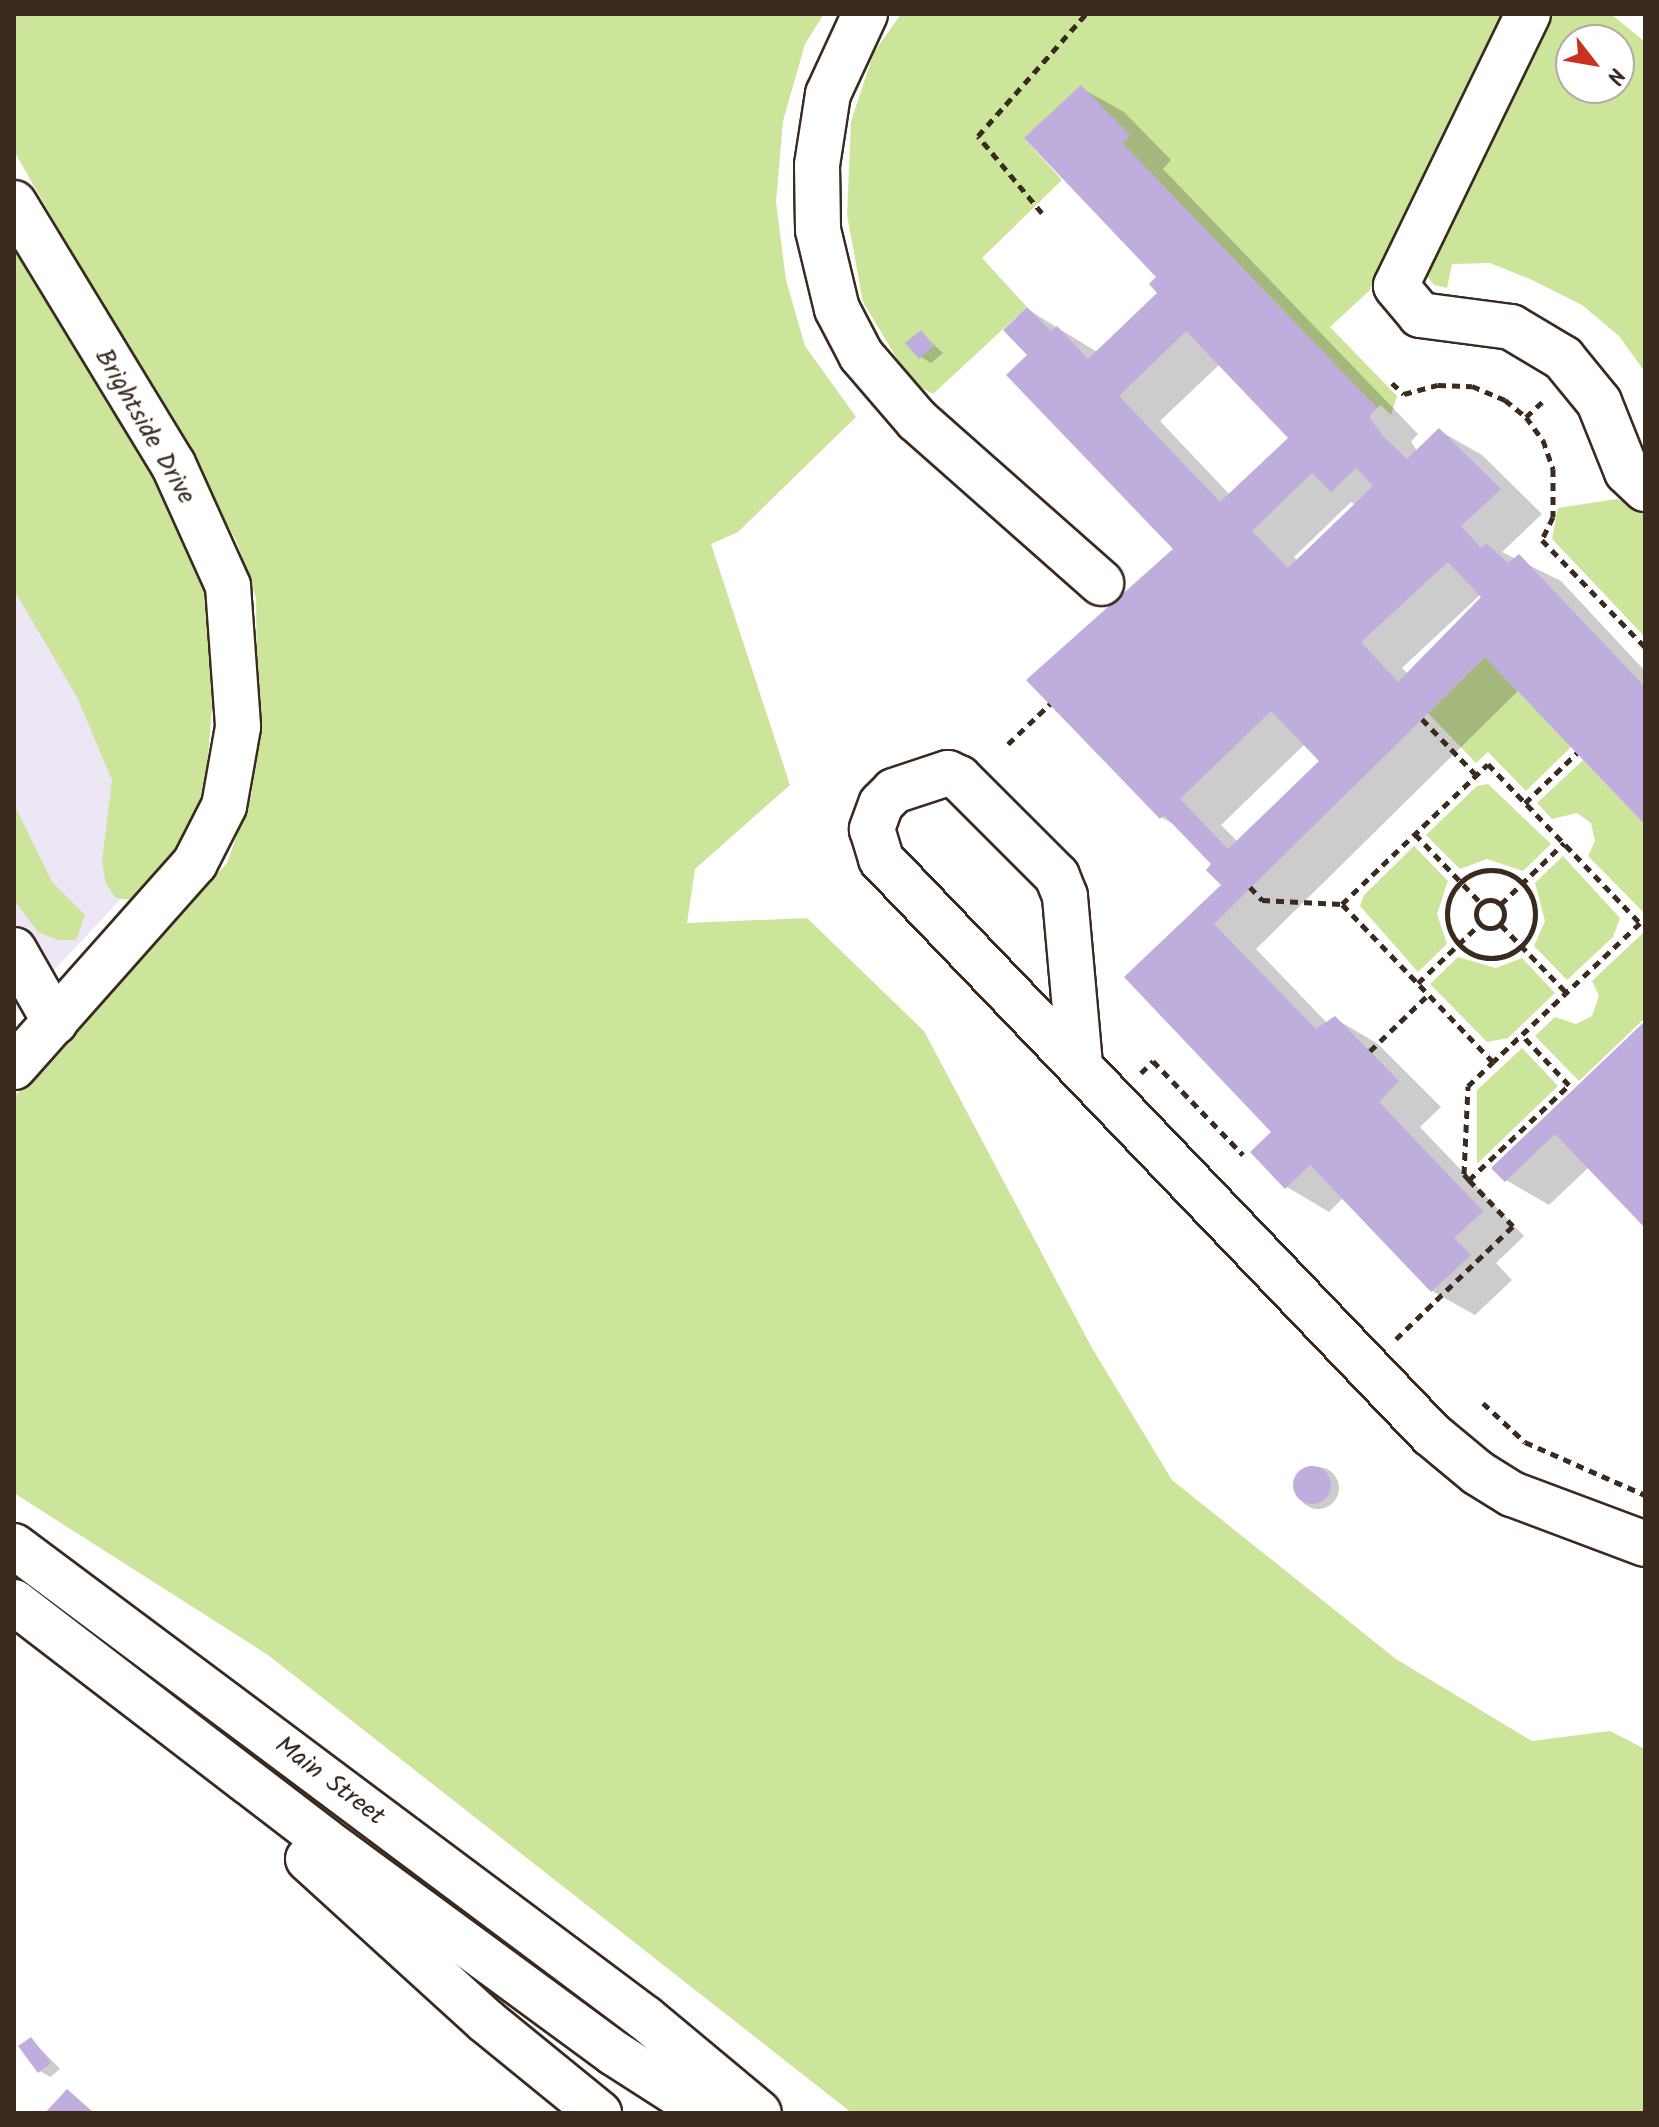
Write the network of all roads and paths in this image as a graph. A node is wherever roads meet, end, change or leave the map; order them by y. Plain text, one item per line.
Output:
1 (865, 14) edge
2 (1086, 14) edge
3 (1528, 14) edge
4 (14, 203) edge
5 (1042, 213) dead end
6 (1392, 383) dead end
7 (1645, 489) edge
8 (1101, 583) dead end
9 (1645, 647) edge
10 (1050, 704) dead end
11 (1422, 719) dead end
12 (1008, 744) dead end
13 (1577, 753) dead end
14 (1476, 775) junction
15 (1525, 803) junction
16 (1415, 834) junction
17 (1564, 843) junction
18 (1461, 882) junction
19 (1523, 883) junction
20 (1250, 887) dead end
21 (1481, 903) junction
22 (1342, 904) junction
23 (1501, 904) junction
24 (1643, 923) edge
25 (1480, 924) junction
26 (1501, 925) junction
27 (1459, 945) junction
28 (1521, 946) junction
29 (14, 950) edge
30 (1418, 983) junction
31 (1567, 993) junction
32 (1429, 994) junction
33 (55, 1022) junction
34 (1522, 1035) junction
35 (1370, 1051) dead end
36 (1493, 1062) junction
37 (1080, 1065) junction
38 (14, 1067) edge
39 (1137, 1076) dead end
40 (1243, 1155) dead end
41 (1469, 1180) junction
42 (1366, 1367) junction
43 (1483, 1403) dead end
44 (1645, 1495) edge
45 (1645, 1544) edge
46 (14, 1546) edge
47 (14, 1602) edge
48 (100, 1668) junction
49 (723, 2103) edge
50 (599, 2113) edge
51 (759, 2113) edge

1 - 8 main road
2 - 5 path
3 - 7 main road
4 - 33 main road, Brightside Drive
6 - 9 path
10 - 12 path
11 - 14 path
13 - 15 path
14 - 15 path
14 - 16 path
15 - 17 path
16 - 18 path
16 - 22 path
17 - 19 path
17 - 24 path
18 - 19 path
18 - 21 path
18 - 27 path
19 - 23 path
19 - 28 path
20 - 22 path
21 - 23 path
21 - 25 path
22 - 30 path
23 - 26 path
24 - 31 path
25 - 26 path
25 - 27 path
26 - 28 path
27 - 28 path
27 - 30 path
28 - 31 path
29 - 33 main road
30 - 32 path
31 - 34 path
32 - 35 path
32 - 36 path
33 - 38 main road, Brightside Drive
34 - 36 path
34 - 41 path
36 - 41 path
37 - 37 main road
37 - 42 main road
39 - 40 path
41 - 42 path
42 - 45 main road
43 - 44 path
46 - 49 main road, Main Street
47 - 48 main road, Main Street
48 - 49 main road, Main Street
48 - 50 main road, Main Street
49 - 51 main road

